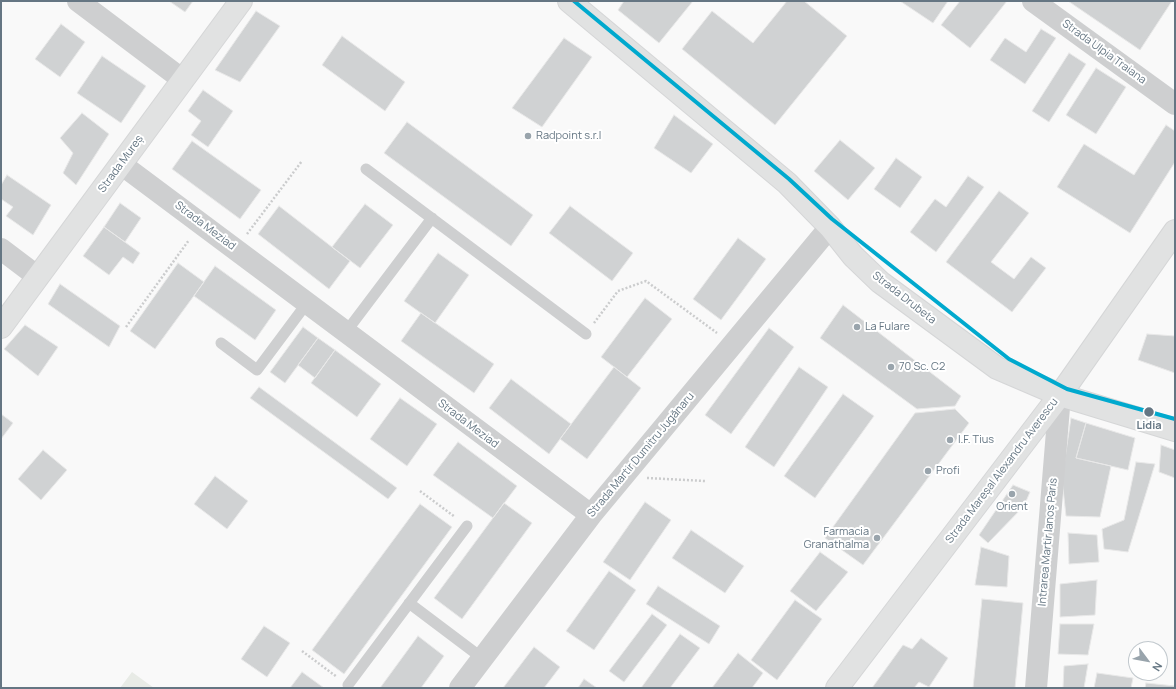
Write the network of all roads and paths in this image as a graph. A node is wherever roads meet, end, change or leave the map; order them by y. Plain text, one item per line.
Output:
1 (78, 1) edge
2 (241, 1) edge
3 (569, 1) edge
4 (1033, 1) edge
5 (183, 80) junction
6 (1175, 104) edge
7 (302, 161) dead end
8 (122, 164) junction
9 (366, 169) dead end
10 (432, 218) junction
11 (201, 223) junction
12 (830, 227) junction
13 (1175, 231) edge
14 (1, 249) edge
15 (236, 249) junction
16 (38, 277) junction
17 (307, 303) junction
18 (1, 327) edge
19 (126, 327) dead end
20 (346, 332) junction
21 (586, 334) joint
22 (221, 343) dead end
23 (732, 345) junction
24 (1060, 395) junction
25 (1175, 430) edge
26 (623, 476) junction
27 (705, 480) dead end
28 (420, 491) dead end
29 (591, 515) junction
30 (467, 526) joint
31 (409, 603) junction
32 (302, 650) dead end
33 (482, 658) junction
34 (348, 685) joint
35 (460, 688) edge
36 (837, 688) edge
37 (1036, 688) edge

1 - 5 street
2 - 5 street, Strada Mureș
3 - 12 street, Strada Drubeta
4 - 6 street, Strada Ulpia Traiana
5 - 8 street, Strada Mureș
7 - 15 path
8 - 11 street, Strada Meziad
8 - 16 street, Strada Mureș
9 - 10 lane
10 - 20 lane
10 - 21 lane
11 - 15 street, Strada Meziad
11 - 19 path
12 - 23 street, Strada Martir Dumitru Jugănaru
12 - 24 street, Strada Drubeta
13 - 24 street, Strada Mareșal Alexandru Averescu
14 - 16 street
15 - 17 street, Strada Meziad
16 - 18 street, Strada Mureș
17 - 20 street, Strada Meziad
17 - 22 lane
20 - 29 street, Strada Meziad
21 - 23 path
23 - 26 street, Strada Martir Dumitru Jugănaru
24 - 25 street, Strada Drubeta
24 - 36 street, Strada Mareșal Alexandru Averescu
24 - 37 street, Intrarea Martir Ianoș Paris
26 - 27 path
26 - 29 street, Strada Martir Dumitru Jugănaru
28 - 30 path
29 - 33 street, Strada Martir Dumitru Jugănaru
30 - 31 lane
31 - 33 lane
31 - 34 lane
32 - 34 path
33 - 35 street, Strada Martir Dumitru Jugănaru

